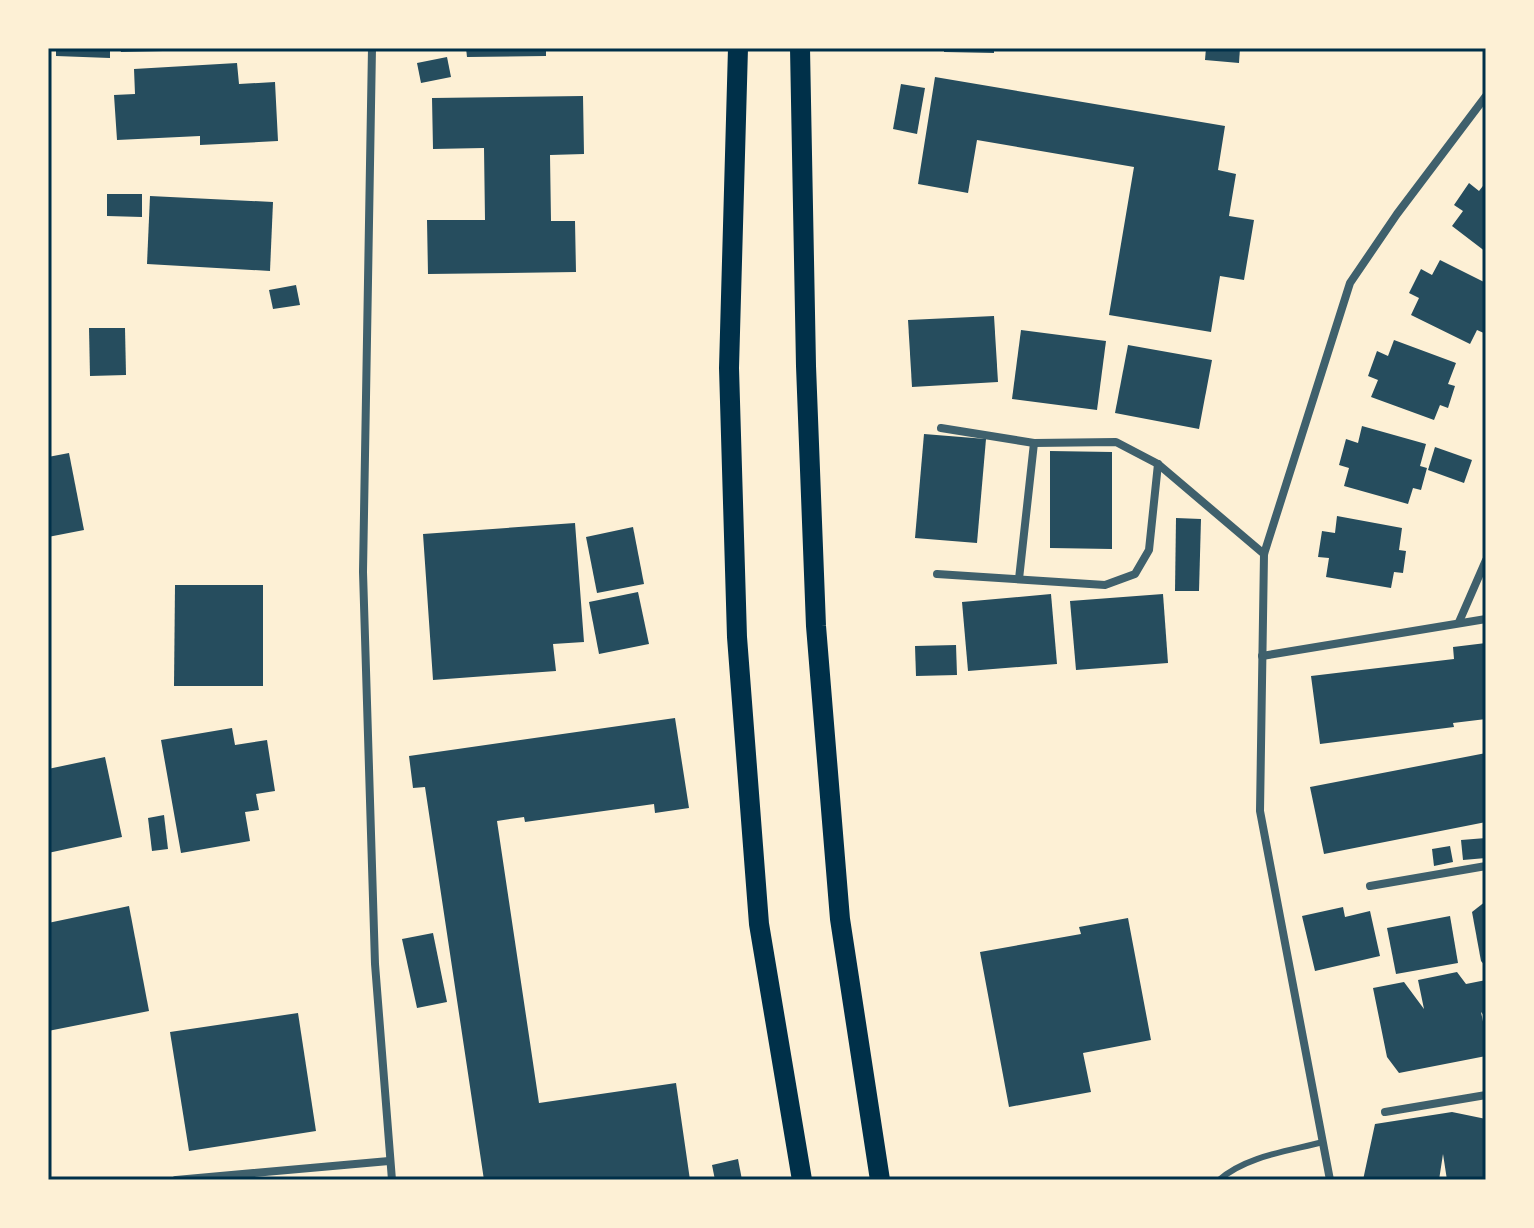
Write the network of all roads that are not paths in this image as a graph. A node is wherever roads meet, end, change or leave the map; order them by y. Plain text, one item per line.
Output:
1 (372, 48) edge
2 (738, 48) edge
3 (800, 48) edge
4 (1486, 96) edge
5 (941, 428) dead end
6 (1034, 443) junction
7 (1158, 464) junction
8 (1264, 554) junction
9 (1486, 560) edge
10 (937, 574) dead end
11 (1019, 579) junction
12 (1486, 619) edge
13 (1459, 622) junction
14 (1262, 656) junction
15 (1486, 866) edge
16 (1370, 886) dead end
17 (1486, 1095) edge
18 (1385, 1112) dead end
19 (1323, 1142) junction
20 (389, 1161) junction
21 (176, 1180) edge
22 (392, 1180) edge
23 (802, 1180) edge
24 (880, 1180) edge
25 (1219, 1180) edge
26 (1330, 1180) edge

1 - 20 street
2 - 23 main road
3 - 24 main road
4 - 8 street
5 - 6 street
6 - 7 street
6 - 11 street
7 - 8 street
7 - 11 street
8 - 14 street
9 - 13 street
10 - 11 street
12 - 13 street
13 - 14 street
14 - 19 street
15 - 16 street
17 - 18 street
19 - 25 lane
19 - 26 street
20 - 21 street
20 - 22 street

